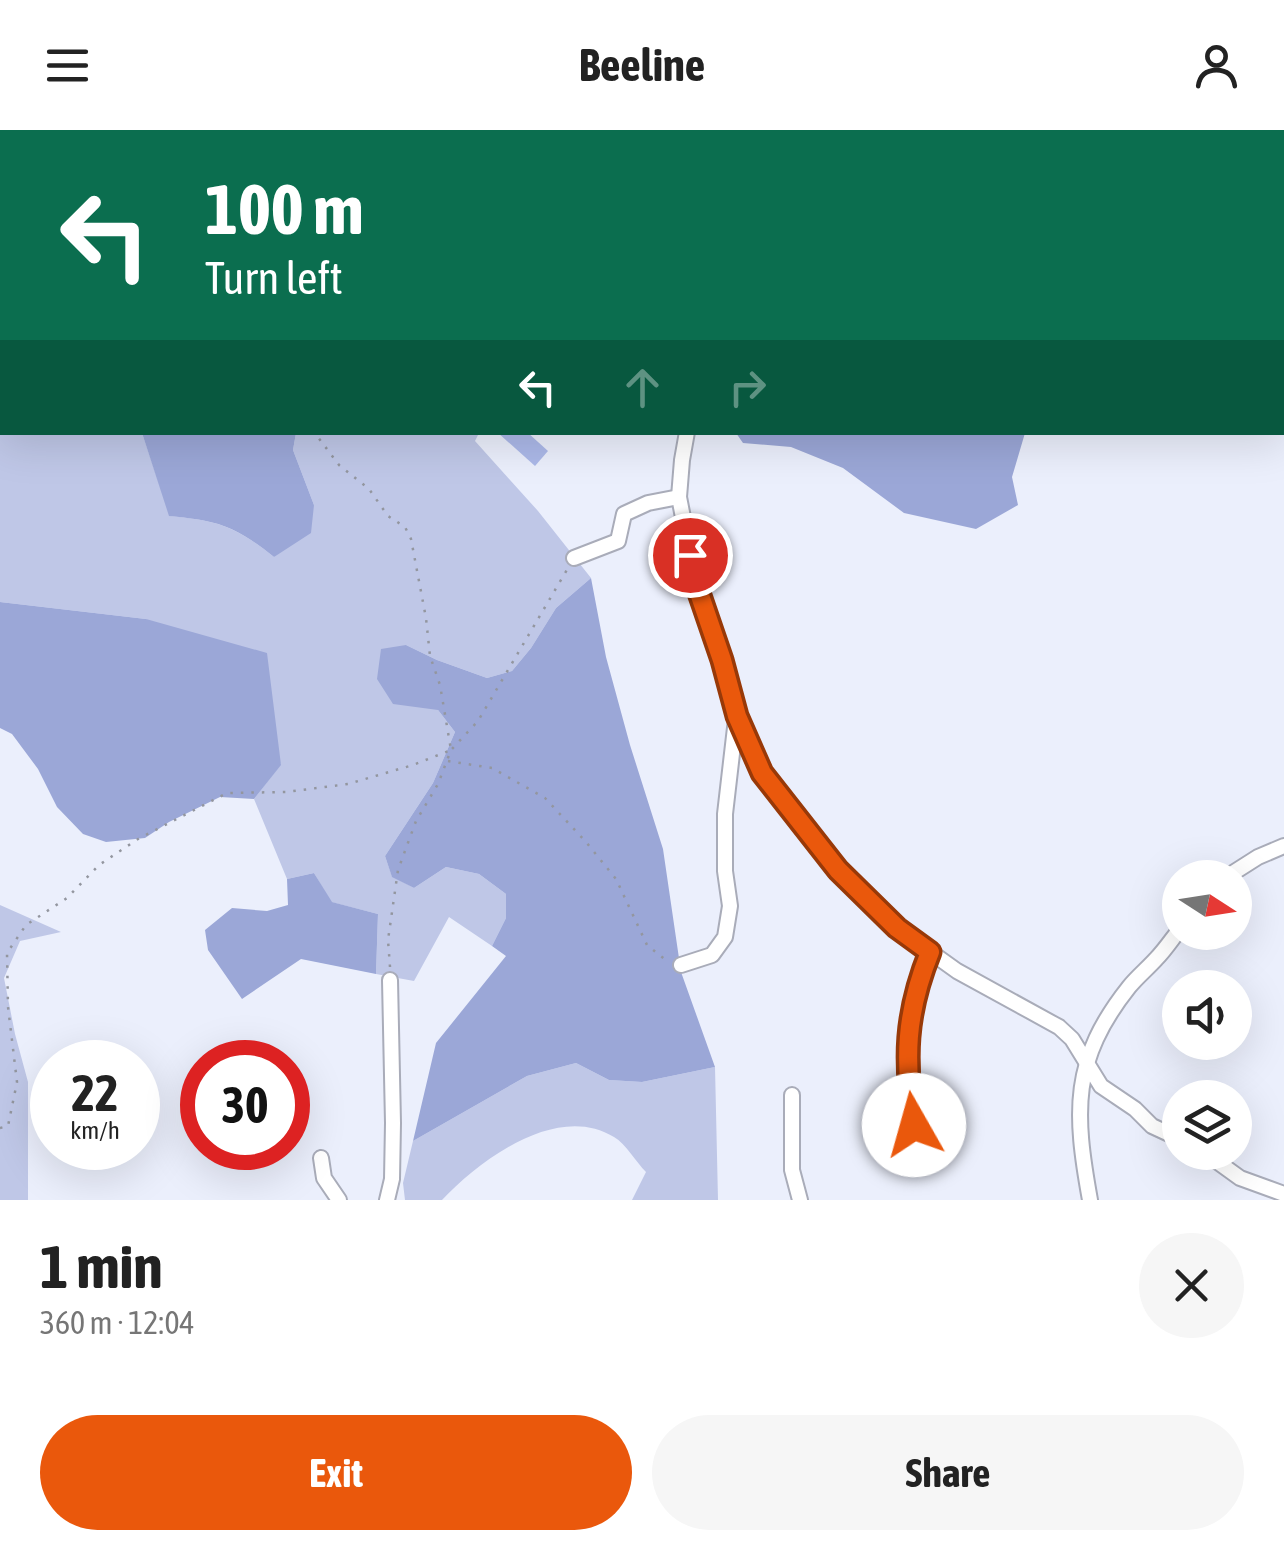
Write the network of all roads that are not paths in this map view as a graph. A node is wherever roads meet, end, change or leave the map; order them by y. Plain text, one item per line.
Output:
1 (686, 435) edge
2 (679, 498) junction
3 (574, 558) road end
4 (737, 716) junction
5 (1284, 846) edge
6 (1252, 860) edge
7 (1164, 950) edge
8 (930, 952) junction
9 (681, 966) road end
10 (390, 980) road end
11 (1086, 1064) junction
12 (792, 1094) dead end
13 (1162, 1131) edge
14 (918, 1150) dead end
15 (321, 1158) dead end
16 (1229, 1170) edge
17 (1284, 1194) edge
18 (339, 1200) edge
19 (387, 1200) edge
20 (800, 1200) edge
21 (1090, 1200) edge

1 - 2 street
2 - 3 street
2 - 4 street
4 - 8 street
4 - 9 street
5 - 6 street
7 - 11 street
8 - 11 street
8 - 14 street
10 - 19 street
11 - 13 street
11 - 21 street
12 - 20 street
15 - 18 street
16 - 17 street

